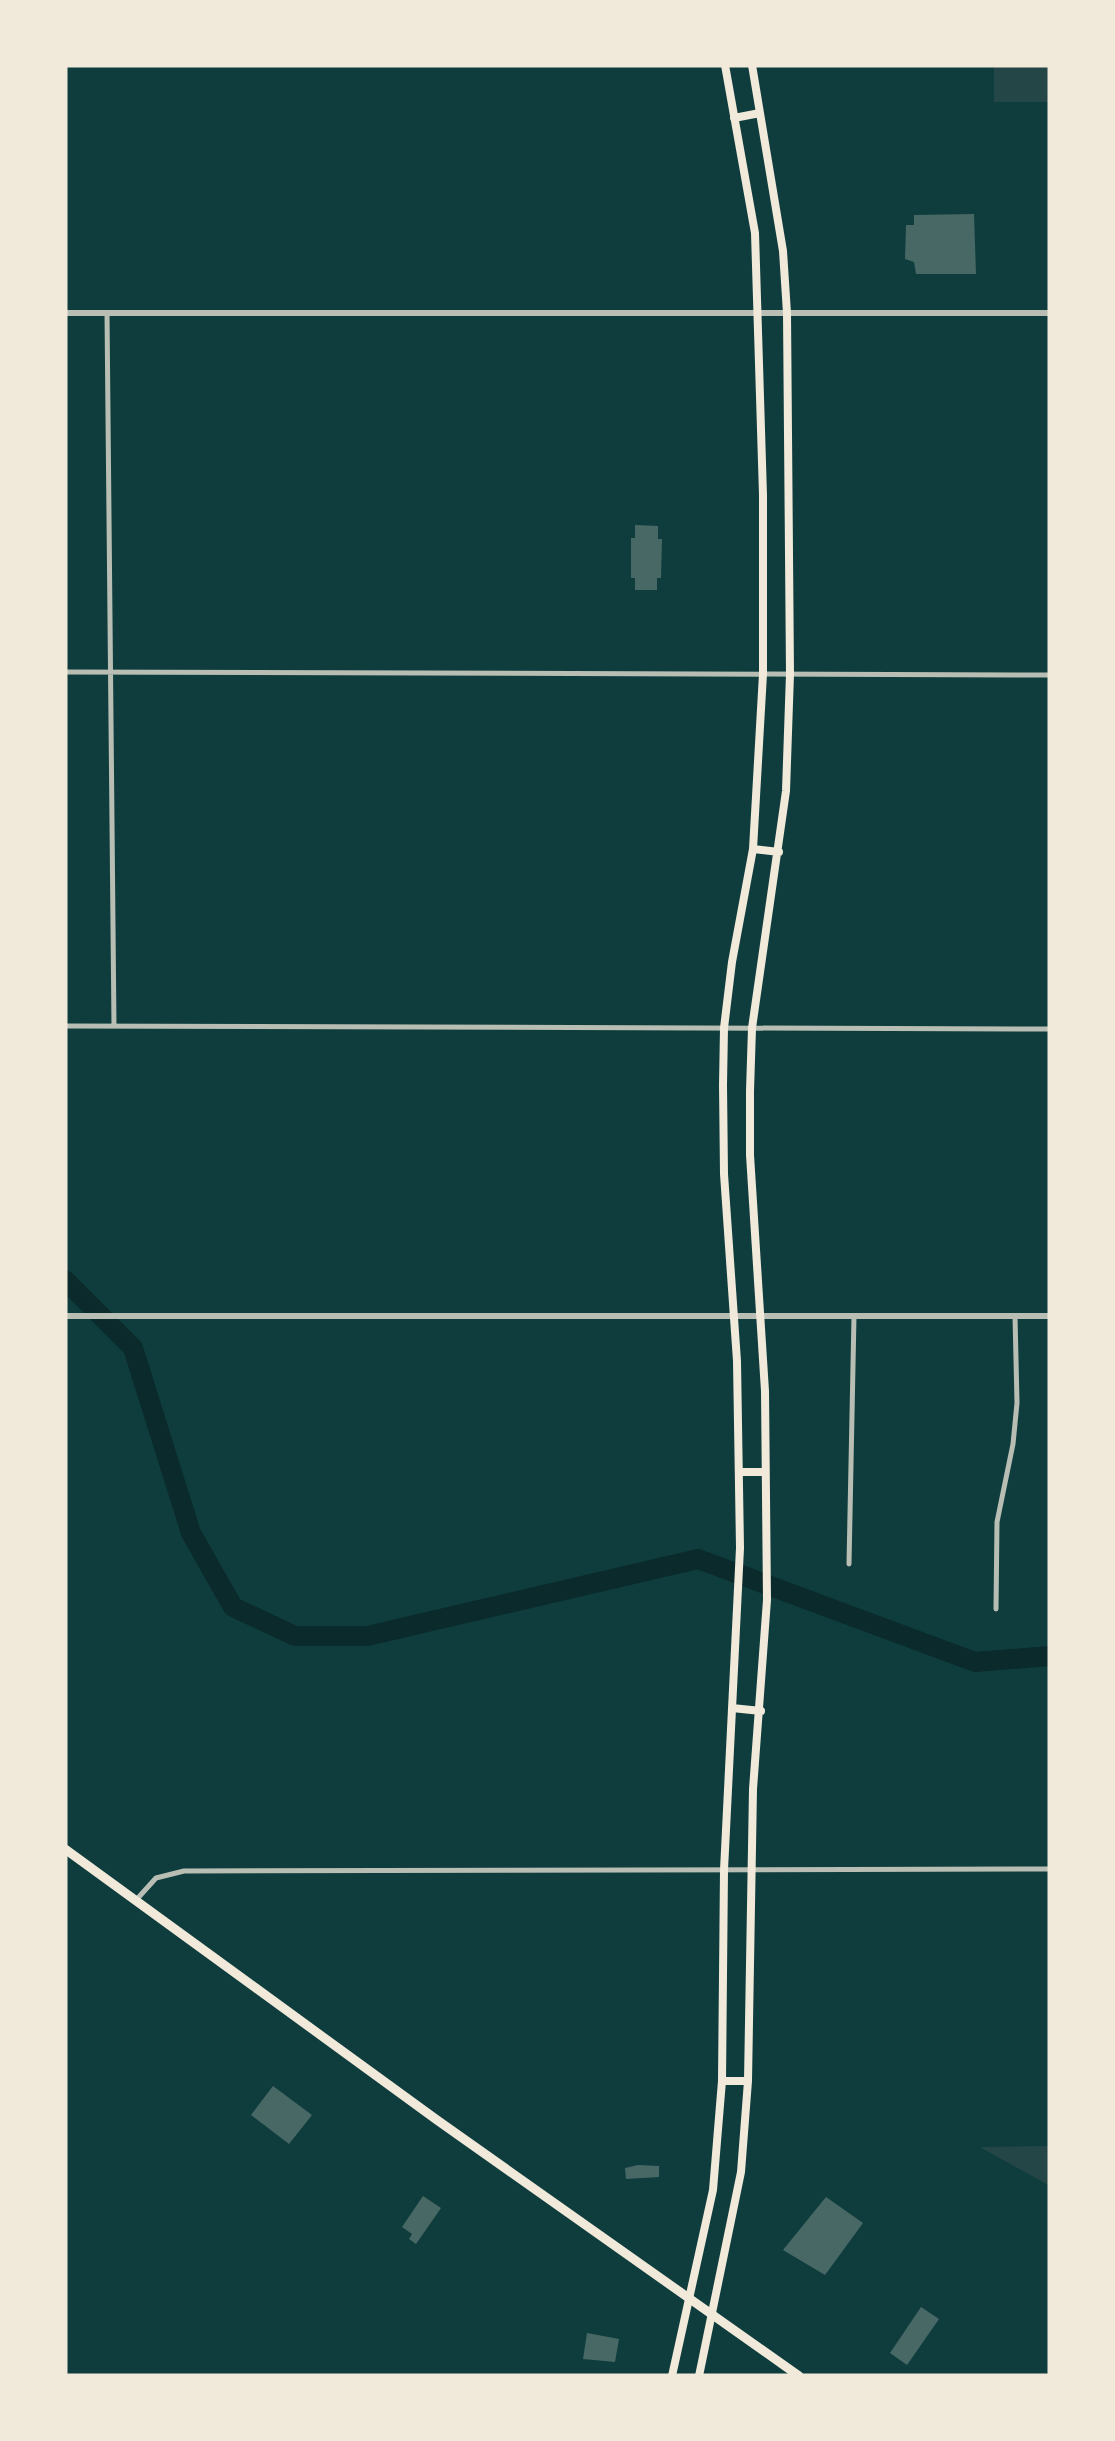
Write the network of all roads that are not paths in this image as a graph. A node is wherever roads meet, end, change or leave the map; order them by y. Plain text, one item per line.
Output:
1 (725, 65) edge
2 (752, 65) edge
3 (760, 113) junction
4 (734, 118) junction
5 (65, 312) edge
6 (106, 313) junction
7 (759, 313) junction
8 (787, 313) junction
9 (1050, 313) edge
10 (763, 494) junction
11 (788, 494) junction
12 (65, 672) edge
13 (110, 672) junction
14 (763, 674) junction
15 (790, 674) junction
16 (1050, 675) edge
17 (753, 848) junction
18 (778, 852) junction
19 (65, 1026) edge
20 (114, 1026) junction
21 (724, 1028) junction
22 (752, 1028) junction
23 (1050, 1029) edge
24 (735, 1314) junction
25 (69, 1316) edge
26 (760, 1316) junction
27 (854, 1316) junction
28 (1015, 1316) junction
29 (1050, 1316) edge
30 (738, 1472) junction
31 (765, 1472) junction
32 (849, 1564) dead end
33 (996, 1609) dead end
34 (732, 1708) junction
35 (761, 1711) junction
36 (65, 1849) edge
37 (1050, 1869) edge
38 (724, 1870) junction
39 (751, 1870) junction
40 (136, 1901) junction
41 (722, 2080) junction
42 (748, 2081) junction
43 (689, 2297) junction
44 (714, 2315) junction
45 (672, 2376) edge
46 (699, 2376) edge
47 (799, 2376) edge

1 - 4 main road
2 - 3 main road
3 - 4 main road
3 - 8 main road
4 - 7 main road
5 - 6 street
6 - 7 street
6 - 13 street
7 - 8 street
7 - 10 main road
8 - 9 street
8 - 11 main road
10 - 11 main road
10 - 14 main road
11 - 15 main road
12 - 13 street
13 - 14 street
13 - 20 street
14 - 15 street
14 - 17 main road
15 - 16 street
15 - 18 main road
17 - 18 main road
17 - 21 main road
18 - 22 main road
19 - 20 street
20 - 21 street
21 - 22 street
21 - 24 main road
22 - 23 street
22 - 26 main road
24 - 25 street
24 - 26 street
24 - 30 main road
26 - 27 street
26 - 31 main road
27 - 28 street
27 - 32 street
28 - 29 street
28 - 33 street
30 - 31 main road
30 - 34 main road
31 - 35 main road
34 - 35 main road
34 - 38 main road
35 - 39 main road
36 - 40 main road
37 - 39 street
38 - 39 street
38 - 40 street
38 - 41 main road
39 - 42 main road
40 - 43 main road
41 - 42 main road
41 - 43 main road
42 - 44 main road
43 - 44 main road
43 - 45 main road
44 - 46 main road
44 - 47 main road

